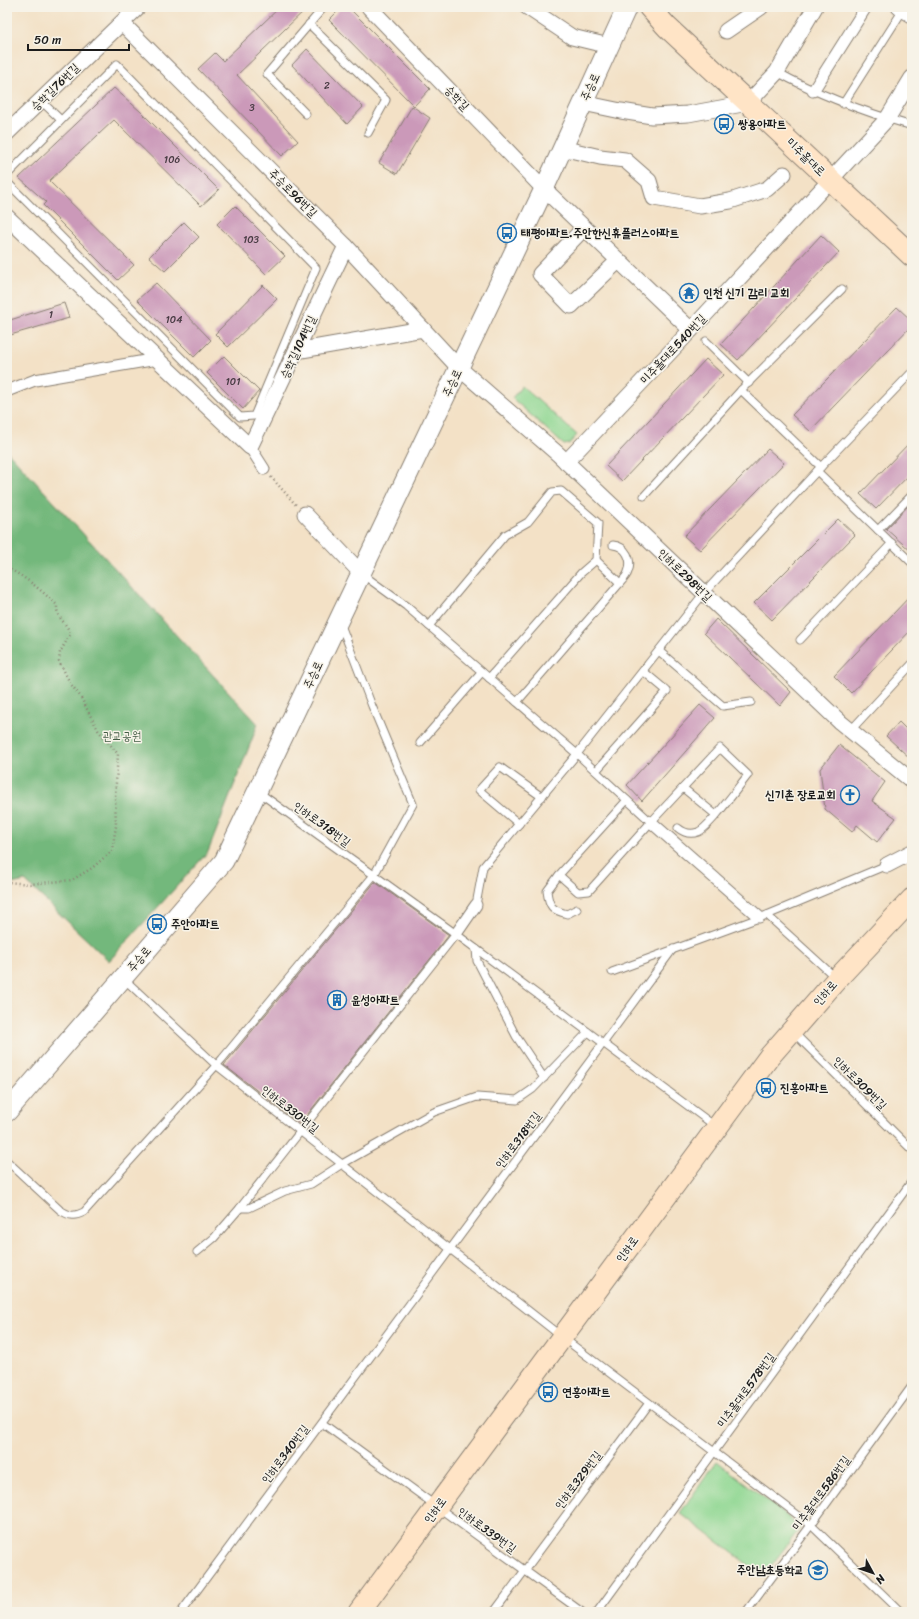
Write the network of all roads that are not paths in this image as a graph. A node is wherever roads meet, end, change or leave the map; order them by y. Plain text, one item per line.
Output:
1 (138, 7) edge
2 (324, 7) edge
3 (370, 7) edge
4 (527, 7) edge
5 (627, 7) edge
6 (649, 7) edge
7 (761, 7) edge
8 (815, 7) edge
9 (866, 7) edge
10 (905, 10) edge
11 (122, 23) junction
12 (309, 24) junction
13 (726, 31) dead end
14 (609, 46) junction
15 (777, 72) junction
16 (912, 78) edge
17 (814, 91) junction
18 (41, 101) junction
19 (583, 103) junction
20 (748, 103) junction
21 (843, 104) junction
22 (306, 114) dead end
23 (887, 118) junction
24 (61, 120) junction
25 (912, 126) edge
26 (7, 133) edge
27 (368, 133) dead end
28 (562, 148) junction
29 (784, 174) dead end
30 (7, 175) edge
31 (830, 180) junction
32 (7, 182) edge
33 (544, 190) junction
34 (9, 221) edge
35 (584, 228) junction
36 (346, 246) junction
37 (912, 256) edge
38 (618, 260) junction
39 (842, 289) dead end
40 (423, 329) junction
41 (691, 330) junction
42 (706, 341) dead end
43 (289, 350) junction
44 (157, 359) junction
45 (459, 368) junction
46 (912, 372) edge
47 (749, 383) junction
48 (741, 390) junction
49 (7, 391) edge
50 (250, 447) junction
51 (566, 462) junction
52 (264, 469) road end
53 (819, 469) junction
54 (912, 495) edge
55 (644, 496) dead end
56 (305, 514) road end
57 (878, 530) junction
58 (892, 543) junction
59 (613, 545) dead end
60 (596, 560) junction
61 (912, 563) edge
62 (361, 573) junction
63 (620, 583) junction
64 (704, 593) junction
65 (339, 620) junction
66 (429, 626) junction
67 (800, 640) dead end
68 (659, 651) junction
69 (912, 664) edge
70 (643, 671) junction
71 (482, 672) junction
72 (489, 678) junction
73 (517, 702) junction
74 (751, 702) dead end
75 (851, 730) junction
76 (420, 743) dead end
77 (577, 754) junction
78 (596, 772) junction
79 (912, 781) edge
80 (683, 788) junction
81 (258, 791) junction
82 (542, 797) junction
83 (627, 800) junction
84 (716, 815) junction
85 (651, 822) junction
86 (519, 824) junction
87 (678, 828) dead end
88 (912, 852) edge
89 (887, 865) joint
90 (374, 875) junction
91 (560, 875) junction
92 (912, 899) edge
93 (476, 905) joint
94 (577, 909) dead end
95 (763, 916) junction
96 (456, 934) junction
97 (476, 949) junction
98 (673, 949) junction
99 (612, 972) dead end
100 (123, 978) junction
101 (837, 979) junction
102 (792, 1031) junction
103 (588, 1032) junction
104 (604, 1043) junction
105 (216, 1065) junction
106 (544, 1078) junction
107 (7, 1112) edge
108 (717, 1127) junction
109 (301, 1132) junction
110 (912, 1150) edge
111 (7, 1161) edge
112 (342, 1164) junction
113 (912, 1181) edge
114 (240, 1208) junction
115 (451, 1249) junction
116 (197, 1252) dead end
117 (562, 1337) junction
118 (912, 1386) edge
119 (650, 1403) junction
120 (322, 1423) junction
121 (714, 1452) junction
122 (437, 1507) junction
123 (811, 1525) junction
124 (525, 1571) junction
125 (181, 1612) edge
126 (359, 1612) edge
127 (494, 1612) edge
128 (582, 1612) edge
129 (597, 1612) edge
130 (746, 1612) edge
131 (901, 1612) edge

1 - 11 street, 승학길76번길
2 - 12 lane
3 - 33 street, 승학길
4 - 14 street
5 - 14 street, 주승로
6 - 20 main road, 미추홀대로
7 - 13 street
8 - 15 street
9 - 17 street
10 - 21 lane
11 - 18 street, 승학길76번길
11 - 36 street, 주승로96번길
12 - 22 lane
12 - 27 lane
14 - 19 street, 주승로
15 - 17 lane
15 - 20 street
16 - 23 street, 미추홀대로540번길
17 - 21 lane
18 - 24 lane
18 - 26 street, 승학길76번길
19 - 20 street
19 - 28 street, 주승로
20 - 31 main road, 미추홀대로
21 - 23 lane
23 - 25 lane
23 - 31 street, 미추홀대로540번길
24 - 30 lane
24 - 43 lane
28 - 29 street
28 - 33 street, 주승로
31 - 37 main road, 미추홀대로
31 - 41 street, 미추홀대로540번길
32 - 43 lane
33 - 35 street
33 - 45 street, 주승로
34 - 44 street
35 - 38 street
35 - 38 street
36 - 40 street, 주승로96번길
36 - 43 street, 승학길104번길
38 - 41 street
39 - 47 lane
40 - 43 street
40 - 45 street, 주승로96번길
41 - 51 street, 미추홀대로540번길
42 - 47 lane
43 - 50 street, 승학길104번길
44 - 49 street
44 - 50 street
45 - 51 street, 인하로298번길
45 - 62 street, 주승로
46 - 53 lane
47 - 48 lane
48 - 53 lane
48 - 55 lane
50 - 52 street
51 - 64 street, 인하로298번길
53 - 57 lane
53 - 64 lane
54 - 57 lane
56 - 62 street
57 - 58 lane
58 - 61 lane
58 - 67 lane
59 - 63 lane
60 - 63 lane
60 - 66 lane
60 - 72 lane
62 - 65 street, 주승로
62 - 66 lane
63 - 73 lane
64 - 68 lane
64 - 75 street, 인하로298번길
65 - 81 street, 주승로
65 - 90 lane
66 - 71 lane
68 - 70 lane
68 - 74 lane
69 - 75 lane
70 - 77 lane
70 - 78 lane
71 - 72 lane
71 - 76 lane
72 - 73 lane
73 - 77 lane
75 - 79 street, 인하로298번길
77 - 78 lane
77 - 82 lane
78 - 83 lane
80 - 84 lane
80 - 84 lane
80 - 85 lane
81 - 90 lane, 인하로318번길
81 - 100 street, 주승로
82 - 86 lane
82 - 86 lane
83 - 85 lane
83 - 91 lane
84 - 87 lane
85 - 91 lane
85 - 95 street
86 - 93 lane
88 - 89 street
89 - 95 lane
90 - 96 lane, 인하로318번길
90 - 105 lane
91 - 94 lane
92 - 101 main road, 인하로
93 - 96 street
95 - 98 lane
95 - 101 lane
96 - 97 lane, 인하로318번길
96 - 109 lane
97 - 103 lane, 인하로318번길
97 - 106 lane
98 - 99 lane
98 - 104 lane, 인하로318번길
100 - 105 lane, 인하로330번길
100 - 107 street, 주승로
101 - 102 main road, 인하로
102 - 108 main road, 인하로
102 - 110 lane, 인하로309번길
103 - 104 lane, 인하로318번길
103 - 106 lane
104 - 108 lane, 인하로318번길
104 - 115 lane, 인하로318번길
105 - 109 lane, 인하로330번길
105 - 111 lane
106 - 112 lane
108 - 117 main road, 인하로
109 - 112 lane, 인하로330번길
109 - 114 lane
112 - 114 lane
112 - 115 lane, 인하로330번길
113 - 121 lane, 미추홀대로578번길
114 - 116 lane
115 - 117 lane, 인하로330번길
115 - 120 lane
117 - 119 lane
117 - 122 main road, 인하로
118 - 123 lane, 미추홀대로586번길
119 - 121 lane
119 - 124 lane, 인하로329번길
120 - 122 lane, 인하로340번길
120 - 125 lane, 인하로340번길
121 - 123 lane
121 - 129 lane, 미추홀대로578번길
122 - 124 lane, 인하로339번길
122 - 126 main road, 인하로
123 - 130 lane, 미추홀대로586번길
123 - 131 lane
124 - 127 lane
124 - 128 lane, 인하로339번길

